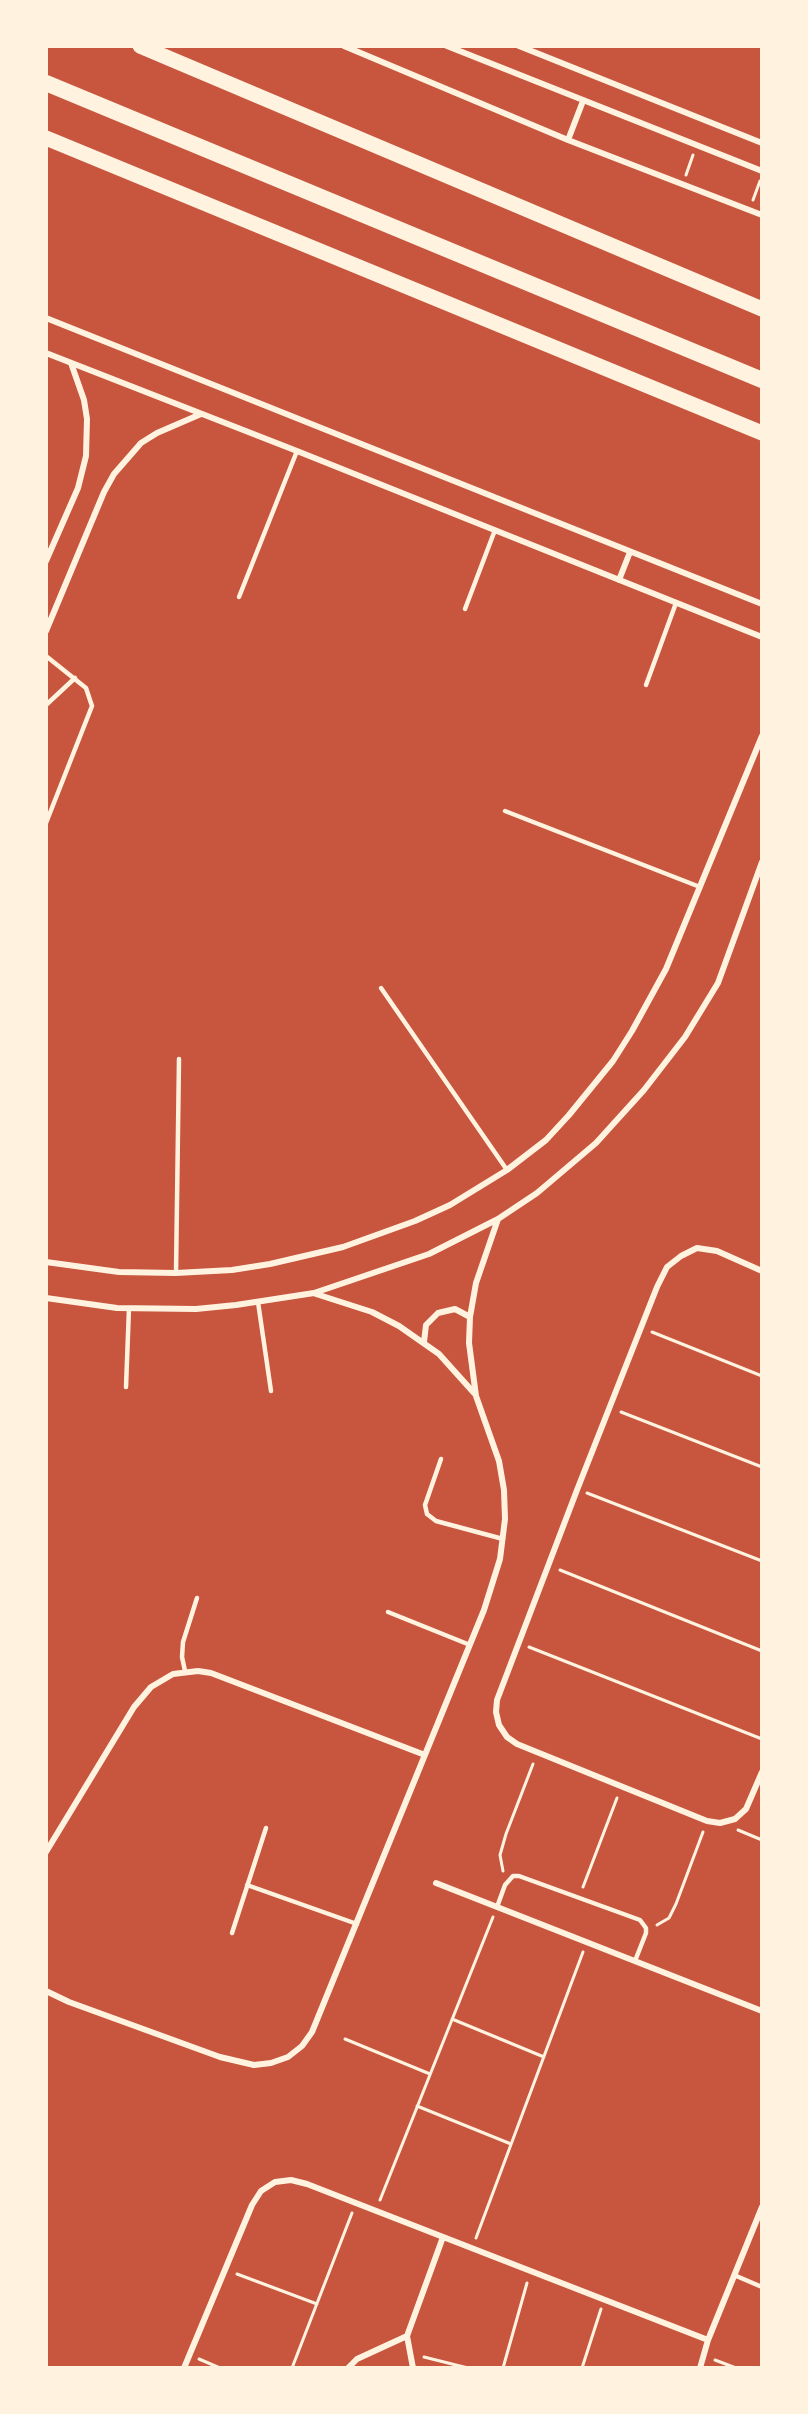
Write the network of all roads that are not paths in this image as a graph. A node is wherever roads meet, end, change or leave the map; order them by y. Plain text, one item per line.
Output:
1 (140, 46) edge
2 (344, 46) edge
3 (447, 46) edge
4 (519, 46) edge
5 (46, 83) edge
6 (583, 101) junction
7 (46, 138) edge
8 (568, 140) junction
9 (762, 142) edge
10 (762, 171) edge
11 (762, 215) edge
12 (762, 309) edge
13 (46, 318) edge
14 (46, 353) edge
15 (71, 363) junction
16 (762, 380) edge
17 (201, 414) junction
18 (762, 433) edge
19 (297, 451) junction
20 (495, 530) junction
21 (630, 552) junction
22 (46, 561) edge
23 (619, 580) junction
24 (239, 597) dead end
25 (676, 603) junction
26 (762, 604) edge
27 (465, 609) dead end
28 (46, 631) edge
29 (762, 637) edge
30 (46, 656) edge
31 (75, 678) junction
32 (646, 685) dead end
33 (46, 705) edge
34 (762, 736) edge
35 (505, 811) dead end
36 (46, 823) edge
37 (762, 862) edge
38 (700, 887) junction
39 (381, 988) dead end
40 (179, 1059) dead end
41 (507, 1170) junction
42 (498, 1219) junction
43 (46, 1262) edge
44 (762, 1271) edge
45 (176, 1273) junction
46 (314, 1293) junction
47 (46, 1298) edge
48 (258, 1302) junction
49 (129, 1308) junction
50 (470, 1317) junction
51 (424, 1342) junction
52 (126, 1387) dead end
53 (271, 1390) dead end
54 (476, 1396) junction
55 (441, 1459) dead end
56 (503, 1539) junction
57 (197, 1598) dead end
58 (388, 1612) dead end
59 (470, 1644) junction
60 (185, 1671) junction
61 (425, 1755) junction
62 (762, 1772) edge
63 (266, 1828) dead end
64 (46, 1852) edge
65 (436, 1883) dead end
66 (247, 1885) junction
67 (497, 1907) junction
68 (357, 1924) junction
69 (232, 1933) dead end
70 (635, 1961) junction
71 (46, 1991) edge
72 (762, 2011) edge
73 (762, 2206) edge
74 (443, 2237) junction
75 (734, 2275) junction
76 (762, 2287) edge
77 (406, 2336) junction
78 (708, 2340) junction
79 (184, 2367) edge
80 (348, 2367) edge
81 (413, 2367) edge
82 (700, 2367) edge

1 - 12 highway
2 - 8 street
3 - 6 street
4 - 9 street
5 - 16 highway
6 - 8 street
6 - 10 street
7 - 18 highway
8 - 11 street
13 - 21 street
14 - 15 street
15 - 17 street
15 - 22 street
17 - 19 street
17 - 28 street
19 - 20 street
19 - 24 lane
20 - 23 street
20 - 27 lane
21 - 23 street
21 - 26 street
23 - 25 street
25 - 29 street
25 - 32 lane
30 - 31 lane
31 - 33 lane
31 - 36 lane
34 - 38 street
35 - 38 lane
37 - 42 street
38 - 41 street
39 - 41 lane
40 - 45 lane
41 - 45 street
42 - 46 street
42 - 50 street
43 - 45 street
44 - 62 street
46 - 48 street
46 - 51 street
47 - 49 street
48 - 49 street
48 - 53 lane
49 - 52 lane
50 - 51 street
50 - 54 street
51 - 54 street
54 - 56 street
55 - 56 lane
56 - 59 street
57 - 60 lane
58 - 59 lane
59 - 61 street
60 - 61 street
60 - 64 street
61 - 68 street
63 - 66 lane
65 - 67 street
66 - 68 lane
66 - 69 lane
67 - 70 street
67 - 70 lane
68 - 71 street
70 - 72 street
73 - 75 street
74 - 77 street
74 - 78 street
74 - 79 street
75 - 76 lane
75 - 78 street
77 - 80 street
77 - 81 street
78 - 82 street

